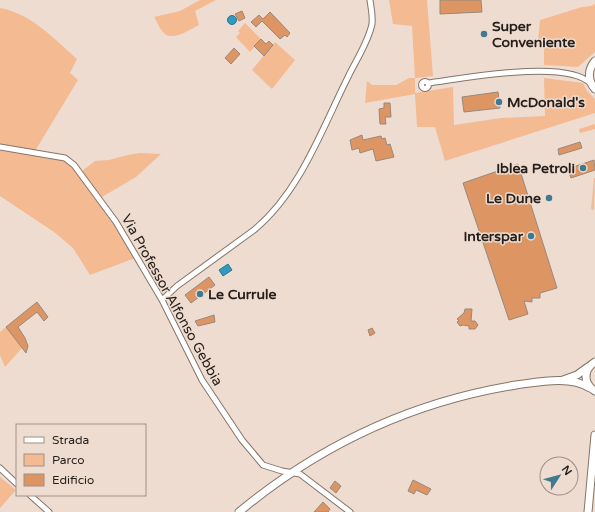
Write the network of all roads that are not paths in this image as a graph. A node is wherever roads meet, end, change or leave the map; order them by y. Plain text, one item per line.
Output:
1 (370, 0) edge
2 (594, 62) edge
3 (575, 75) junction
4 (428, 83) dead end
5 (594, 87) edge
6 (0, 148) edge
7 (162, 300) junction
8 (593, 363) edge
9 (562, 380) junction
10 (592, 389) edge
11 (595, 397) edge
12 (595, 435) edge
13 (0, 468) edge
14 (291, 471) junction
15 (16, 483) edge
16 (31, 496) edge
17 (49, 512) edge
18 (239, 512) edge
19 (350, 512) edge
20 (588, 512) edge

1 - 7 street
2 - 3 street
2 - 5 street
3 - 4 street
3 - 5 street
6 - 7 street, Via Professor Alfonso Gebbia
7 - 14 street, Via Professor Alfonso Gebbia
8 - 9 street
8 - 10 street
9 - 10 street
9 - 14 street
10 - 11 street
12 - 20 street
13 - 15 street
14 - 18 street
14 - 19 street, Via Professor Alfonso Gebbia
16 - 17 street

